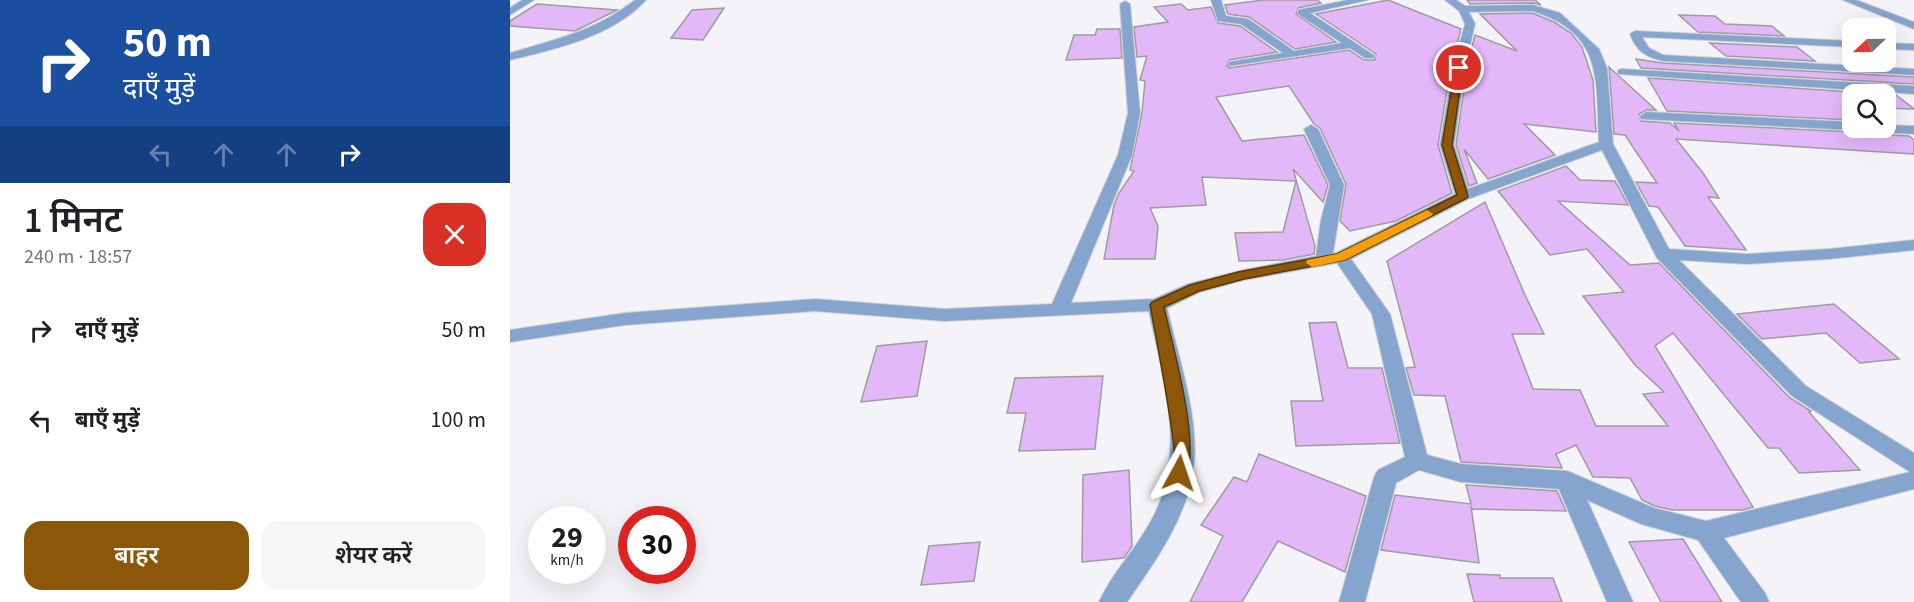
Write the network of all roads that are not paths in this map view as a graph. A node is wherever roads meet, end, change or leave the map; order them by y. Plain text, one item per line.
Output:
1 (529, 0) edge
2 (641, 0) edge
3 (1216, 0) edge
4 (1363, 0) edge
5 (1848, 0) edge
6 (1125, 4) dead end
7 (1456, 5) edge
8 (1548, 5) edge
9 (510, 12) edge
10 (1914, 26) edge
11 (1842, 44) edge
12 (1350, 45) junction
13 (1896, 47) edge
14 (1912, 48) edge
15 (1292, 54) junction
16 (1370, 56) dead end
17 (510, 57) edge
18 (1233, 64) dead end
19 (1842, 68) edge
20 (1896, 71) edge
21 (1622, 72) dead end
22 (1914, 72) edge
23 (1842, 86) edge
24 (1896, 89) joint
25 (1914, 90) edge
26 (1914, 103) edge
27 (1646, 116) dead end
28 (1842, 126) edge
29 (1311, 129) dead end
30 (1896, 129) edge
31 (1914, 130) edge
32 (1606, 144) junction
33 (1463, 196) junction
34 (1914, 245) edge
35 (1664, 254) junction
36 (1332, 259) junction
37 (1157, 305) junction
38 (1059, 310) junction
39 (510, 336) edge
40 (1417, 461) junction
41 (1914, 465) edge
42 (1567, 480) junction
43 (1914, 480) edge
44 (1706, 532) junction
45 (1112, 602) edge
46 (1352, 602) edge
47 (1620, 602) edge
48 (1756, 602) edge

1 - 9 street
2 - 17 street
3 - 15 street
4 - 12 street
5 - 10 street
6 - 38 street
7 - 8 street
7 - 33 street
8 - 32 street
11 - 19 street
12 - 15 street
12 - 16 street
13 - 14 street
15 - 18 street
20 - 22 street
21 - 23 street
24 - 25 street
24 - 26 street
27 - 28 street
29 - 36 street
30 - 31 street
32 - 33 street
32 - 35 street
33 - 36 street
34 - 35 street
35 - 41 street
36 - 37 street
36 - 40 street
37 - 38 street
37 - 45 street
38 - 39 street
40 - 42 street
40 - 46 street
42 - 44 street
42 - 47 street
43 - 44 street
44 - 48 street

